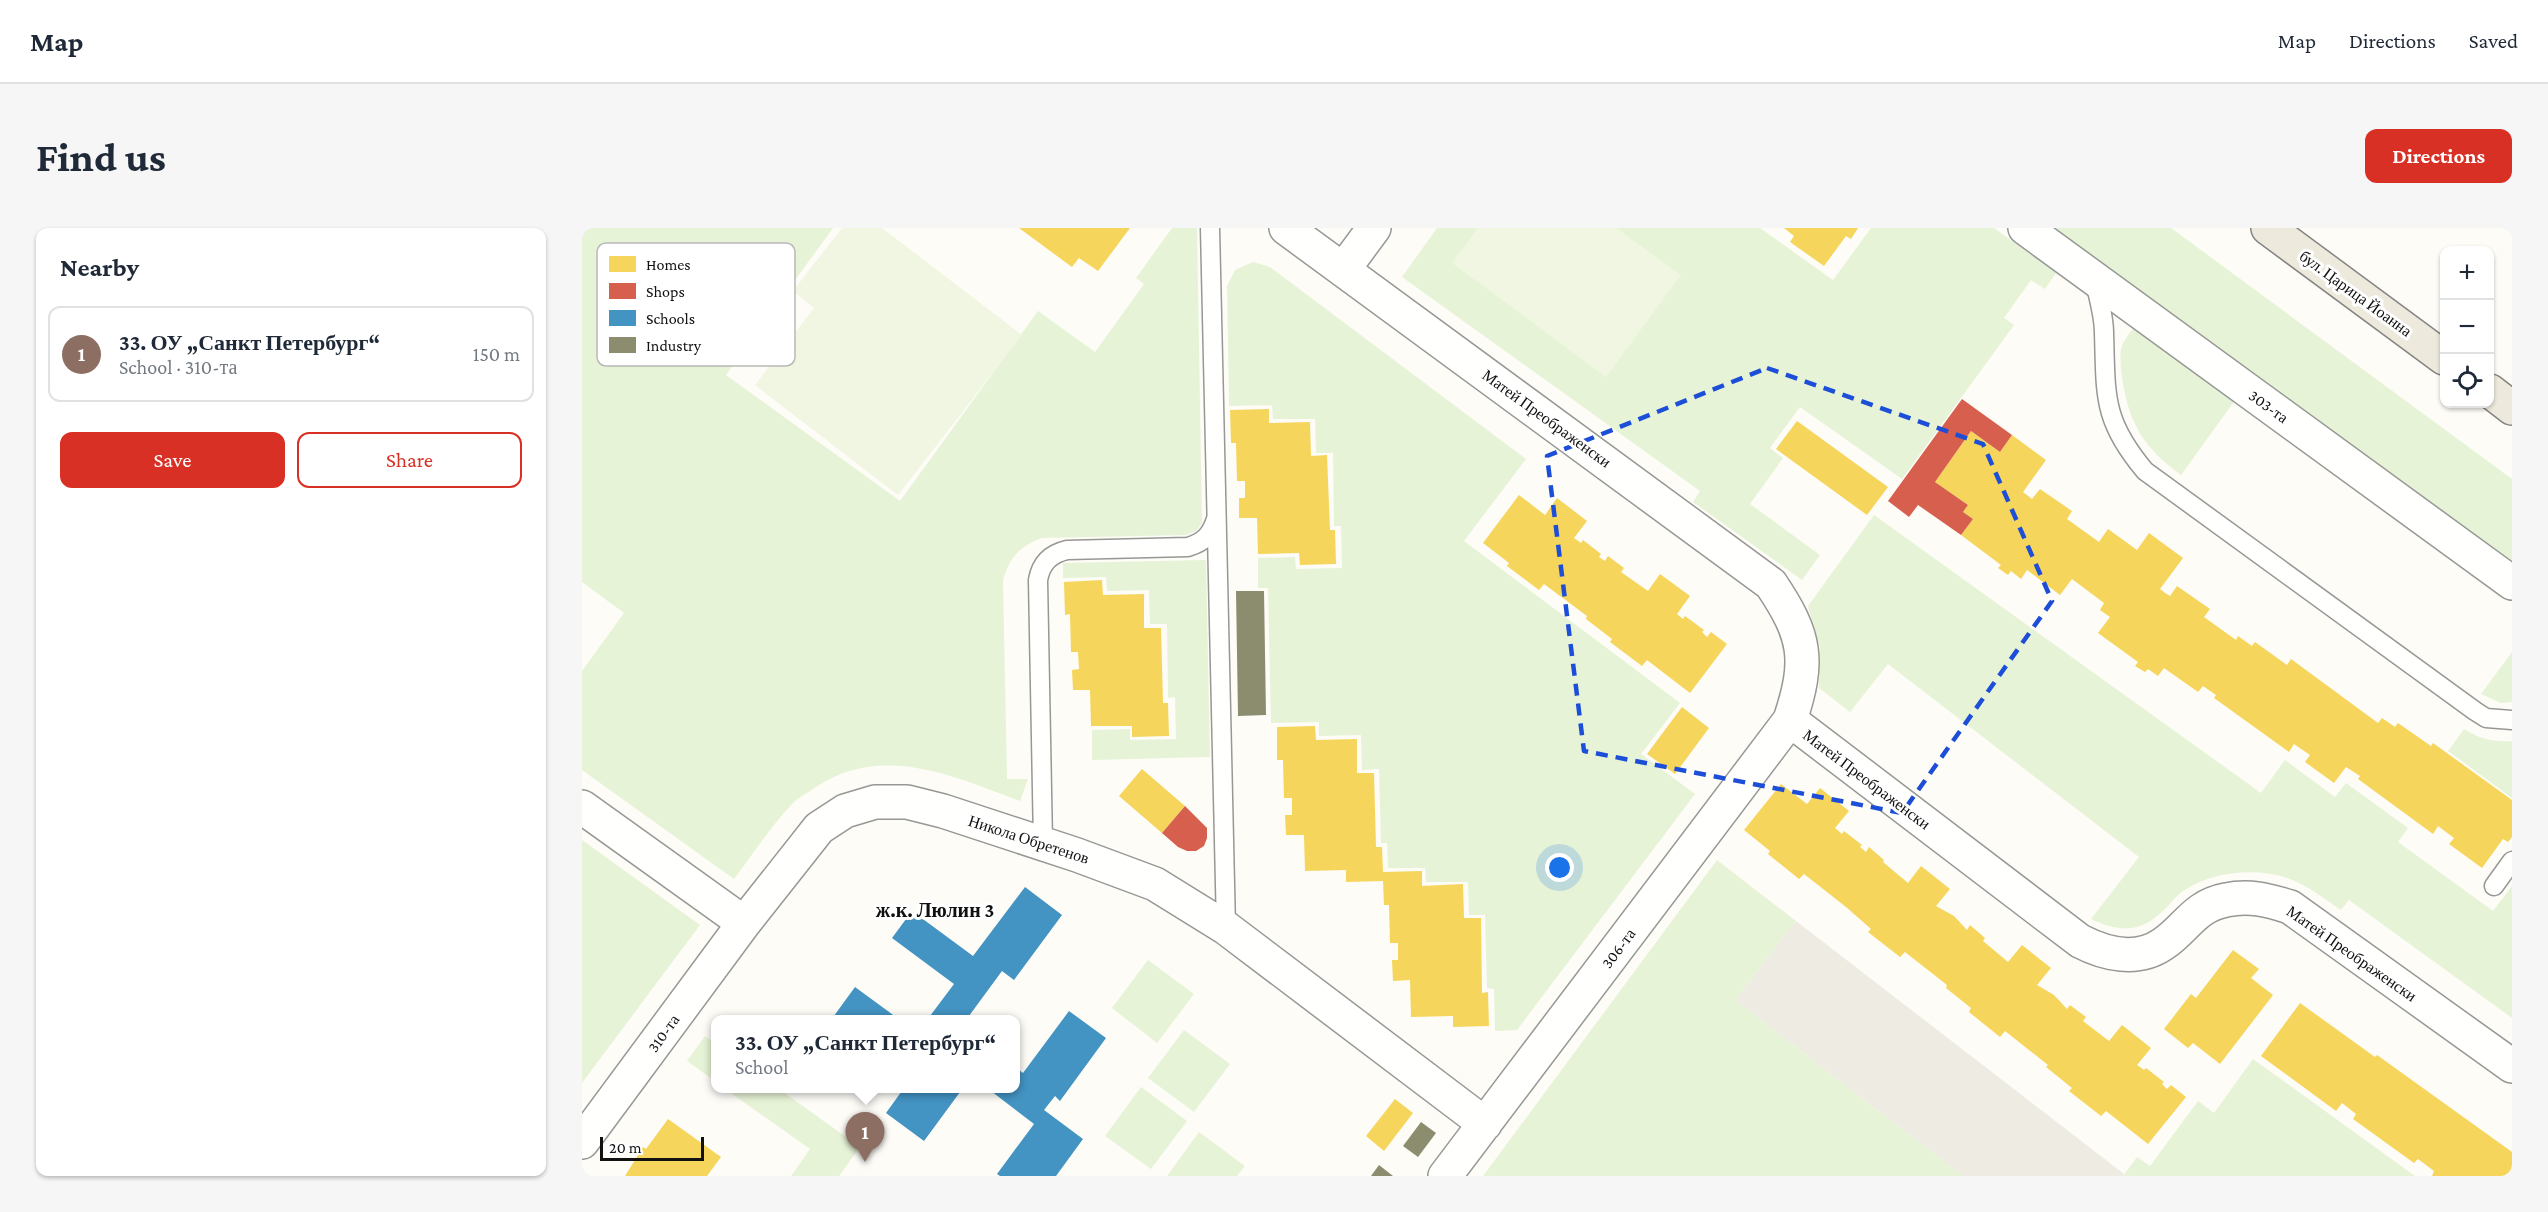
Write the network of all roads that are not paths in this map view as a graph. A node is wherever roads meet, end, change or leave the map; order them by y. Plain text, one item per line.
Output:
1 (1210, 228) edge
2 (1286, 228) edge
3 (1374, 228) edge
4 (2025, 228) edge
5 (2268, 228) edge
6 (1343, 270) junction
7 (2094, 278) junction
8 (2440, 354) edge
9 (2494, 394) edge
10 (2512, 408) edge
11 (1216, 517) junction
12 (2512, 583) edge
13 (1790, 720) junction
14 (2512, 720) edge
15 (582, 807) edge
16 (1043, 843) junction
17 (2512, 861) edge
18 (2494, 885) dead end
19 (744, 923) junction
20 (1226, 928) junction
21 (2512, 1066) edge
22 (1485, 1124) junction
23 (582, 1142) edge
24 (1445, 1176) edge

1 - 11 lane
2 - 6 street, Матей Преображенски
3 - 6 street
4 - 7 street, 303-та
5 - 8 main road, бул. Царица Йоанна
6 - 13 street, Матей Преображенски
7 - 12 street, 303-та
7 - 14 lane
9 - 10 main road
11 - 16 lane
11 - 20 lane
13 - 21 street, Матей Преображенски
13 - 22 street, 306-та
15 - 19 street
16 - 19 street, Никола Обретенов
16 - 20 street, Никола Обретенов
17 - 18 lane
19 - 23 street, 310-та
20 - 22 street, Никола Обретенов
22 - 24 street, 306-та

